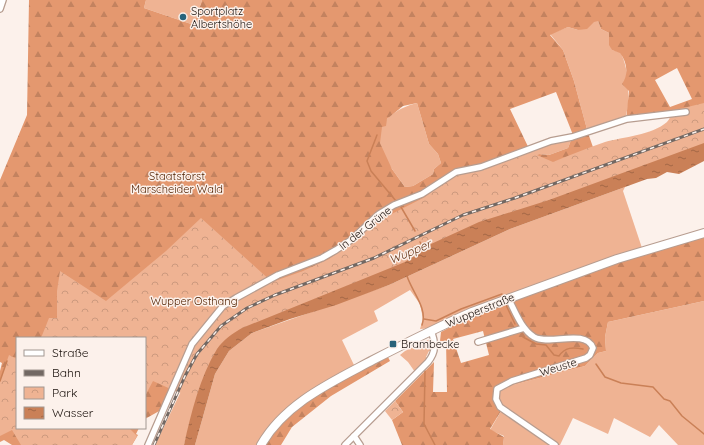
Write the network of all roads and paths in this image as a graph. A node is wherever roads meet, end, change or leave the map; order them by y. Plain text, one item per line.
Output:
1 (3, 0) edge
2 (0, 9) edge
3 (686, 112) dead end
4 (704, 233) edge
5 (508, 298) junction
6 (524, 328) junction
7 (431, 331) junction
8 (478, 342) dead end
9 (354, 436) junction
10 (148, 445) edge
11 (261, 445) edge
12 (344, 445) edge
13 (360, 445) edge
14 (555, 445) edge

1 - 2 street
3 - 10 street, In der Grüne
4 - 5 main road, Wupperstraße
5 - 6 street, Weuste
5 - 7 main road, Wupperstraße
6 - 8 street
6 - 14 street, Weuste
7 - 9 street
7 - 11 main road, Wupperstraße
9 - 12 street
9 - 13 street

